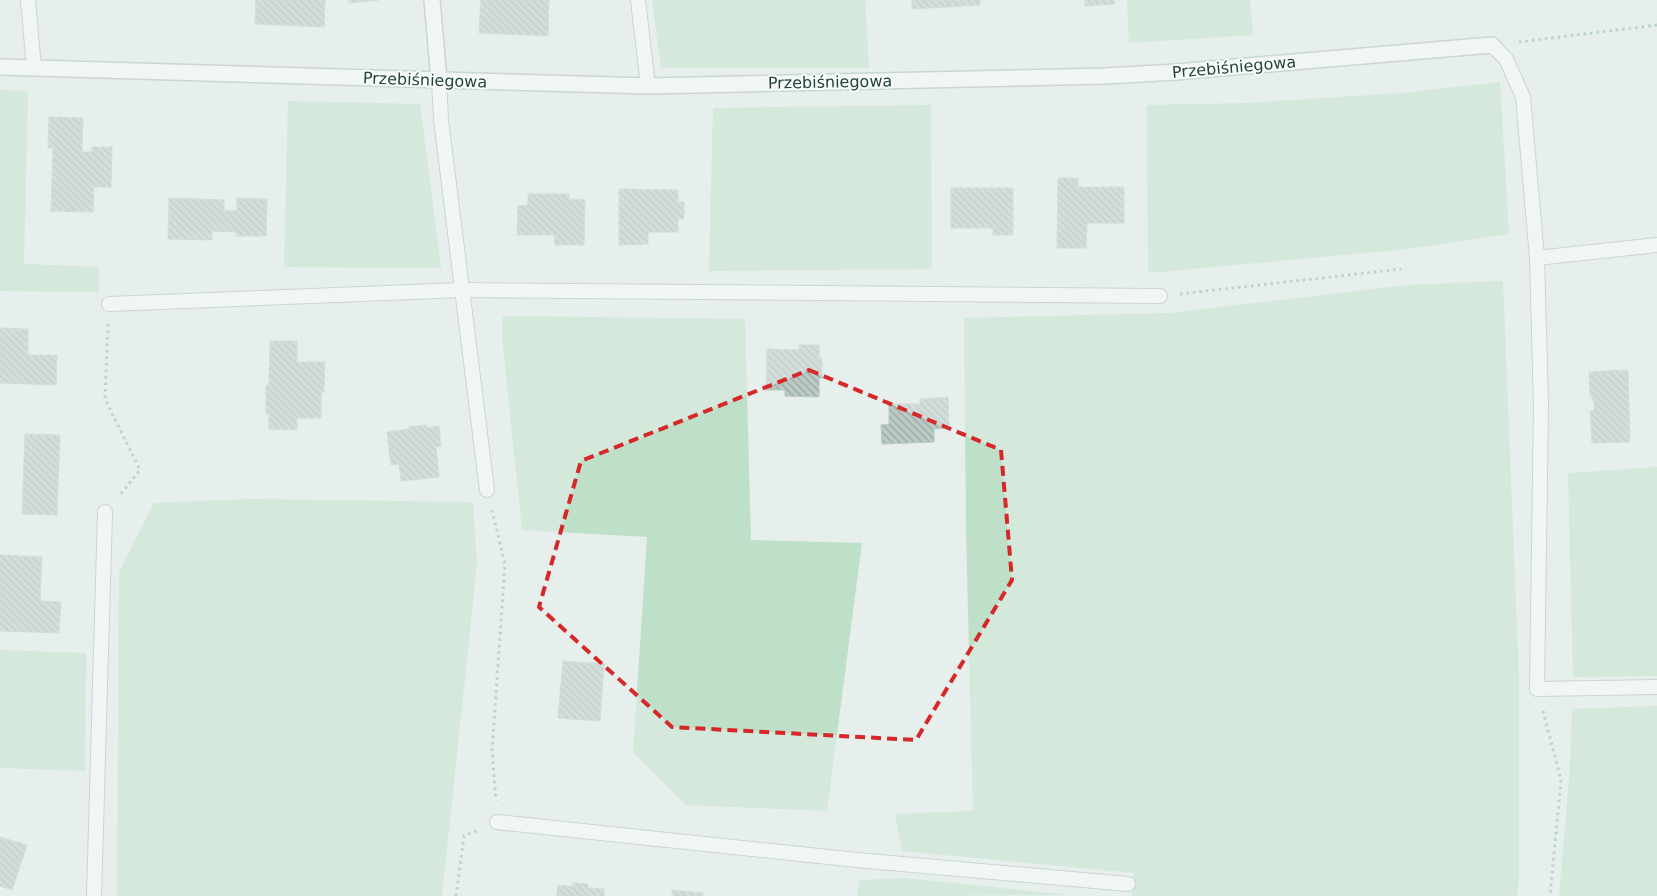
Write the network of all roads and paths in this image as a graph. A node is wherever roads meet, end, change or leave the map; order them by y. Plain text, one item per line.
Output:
1 (28, 0) edge
2 (432, 0) edge
3 (638, 0) edge
4 (1657, 25) edge
5 (1492, 44) junction
6 (0, 67) edge
7 (34, 68) junction
8 (439, 80) junction
9 (648, 86) junction
10 (1657, 245) edge
11 (1537, 258) junction
12 (1401, 269) dead end
13 (462, 290) junction
14 (1160, 296) joint
15 (109, 304) joint
16 (487, 490) joint
17 (105, 512) joint
18 (1657, 687) edge
19 (1537, 689) junction
20 (497, 822) junction
21 (1128, 884) dead end
22 (94, 896) edge
23 (456, 896) edge
24 (1550, 896) edge

1 - 7 lane
2 - 8 street
3 - 9 lane
4 - 5 path
5 - 9 street, Przebiśniegowa
5 - 11 lane
6 - 7 street, Przebiśniegowa
7 - 8 street, Przebiśniegowa
8 - 9 street, Przebiśniegowa
8 - 13 lane
10 - 11 lane
11 - 19 lane
12 - 14 path
13 - 14 lane
13 - 15 lane
13 - 16 lane
15 - 17 path
16 - 20 path
17 - 22 lane
18 - 19 lane
19 - 24 path
20 - 21 lane
20 - 23 path

